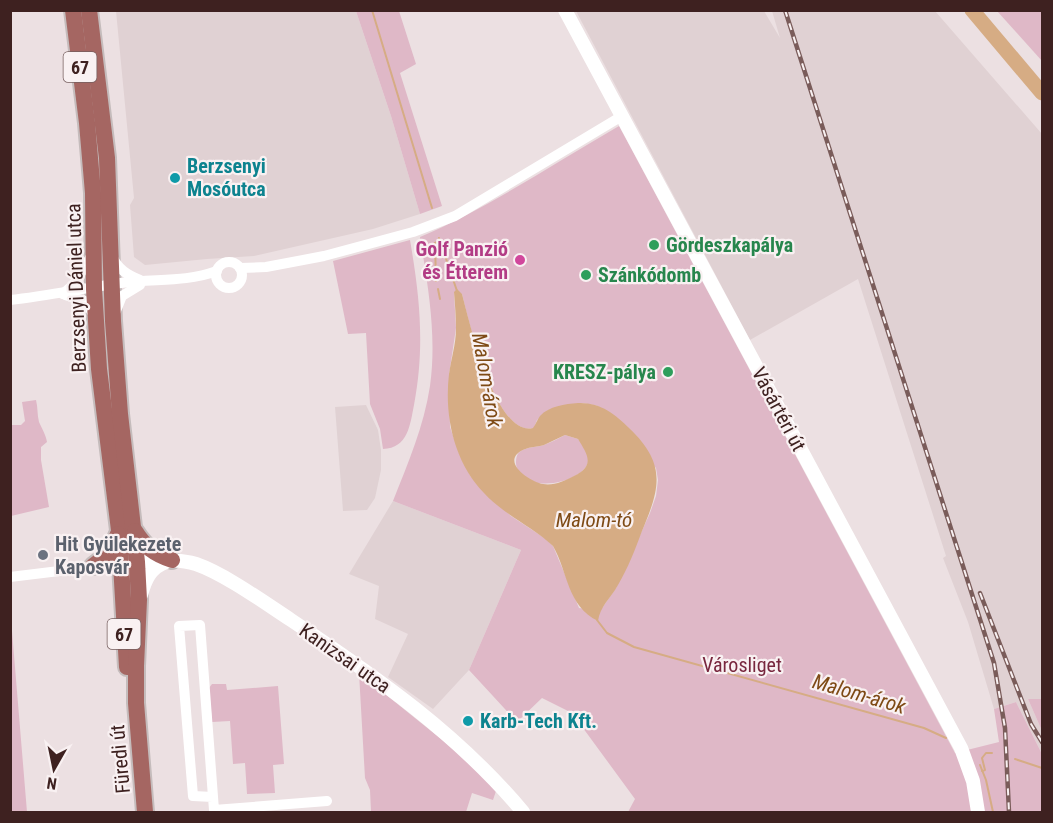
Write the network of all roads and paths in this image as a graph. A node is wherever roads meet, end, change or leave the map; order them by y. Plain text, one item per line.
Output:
1 (73, 10) edge
2 (89, 10) edge
3 (565, 10) edge
4 (622, 116) junction
5 (102, 250) junction
6 (241, 272) junction
7 (217, 276) junction
8 (146, 282) junction
9 (111, 285) junction
10 (94, 289) junction
11 (62, 294) junction
12 (10, 300) edge
13 (105, 322) junction
14 (127, 530) junction
15 (172, 560) junction
16 (129, 562) junction
17 (93, 566) junction
18 (10, 577) edge
19 (139, 600) junction
20 (204, 678) junction
21 (184, 680) junction
22 (136, 703) junction
23 (213, 797) junction
24 (327, 801) dead end
25 (145, 813) edge
26 (523, 813) edge
27 (978, 813) edge

1 - 5 main road, Berzsenyi Dániel utca / 67
2 - 5 main road, Berzsenyi Dániel utca / 67
3 - 4 street, Vásártéri út
4 - 6 street
4 - 27 street, Vásártéri út
5 - 8 street
5 - 9 main road, Berzsenyi Dániel utca / 67
5 - 10 main road, Berzsenyi Dániel utca / 67
5 - 11 street
6 - 7 street
6 - 7 street
7 - 8 street
8 - 9 street
8 - 13 street
9 - 10 street
9 - 13 main road, Berzsenyi Dániel utca / 67
10 - 11 street
10 - 13 main road, Berzsenyi Dániel utca / 67
11 - 12 street
11 - 13 street
13 - 14 main road, Berzsenyi Dániel utca / 67
14 - 15 main road
14 - 16 main road, Berzsenyi Dániel utca / 67
14 - 17 main road
15 - 16 street, Kanizsai utca
15 - 19 street
15 - 26 street, Kanizsai utca
16 - 17 street
16 - 19 main road, Füredi út / 67
16 - 22 main road, Füredi út / 67
17 - 18 street
19 - 22 main road, Füredi út / 67
20 - 21 street
20 - 21 street
20 - 23 street
21 - 23 street
22 - 25 main road, Füredi út / 67
23 - 24 street

